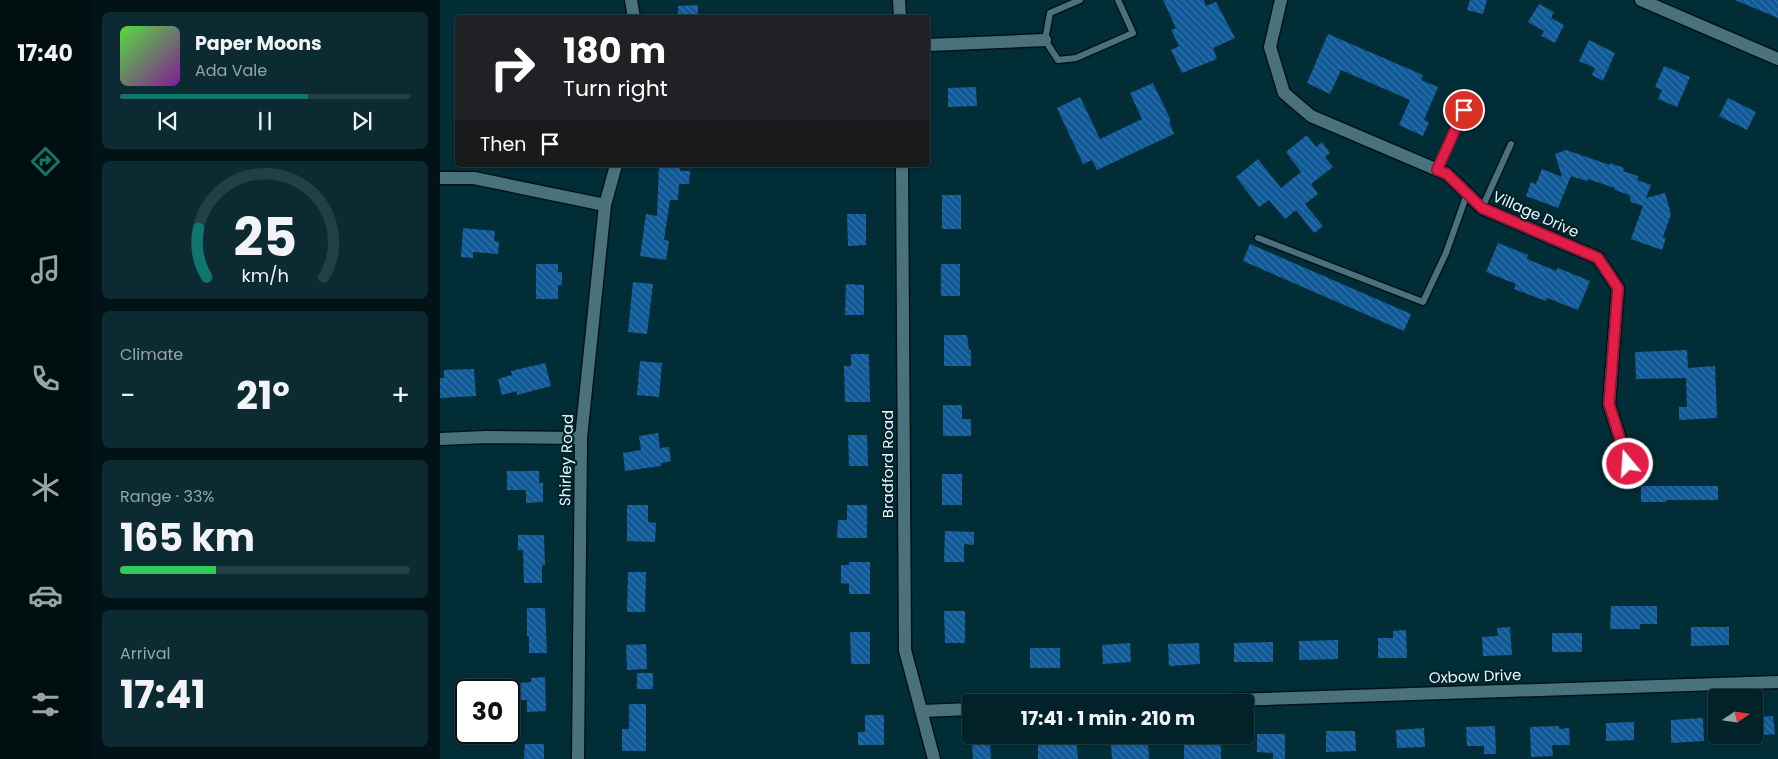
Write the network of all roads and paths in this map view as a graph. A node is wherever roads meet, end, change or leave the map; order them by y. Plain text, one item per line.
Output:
1 (631, 0) edge
2 (899, 0) edge
3 (1080, 0) edge
4 (1118, 0) edge
5 (1281, 0) edge
6 (1641, 0) edge
7 (634, 15) edge
8 (900, 15) edge
9 (1045, 40) junction
10 (930, 44) edge
11 (1778, 59) edge
12 (1464, 110) dead end
13 (1510, 144) dead end
14 (616, 167) edge
15 (902, 167) edge
16 (1437, 170) junction
17 (440, 178) edge
18 (1467, 194) junction
19 (606, 205) junction
20 (1482, 208) junction
21 (1258, 238) dead end
22 (581, 438) junction
23 (440, 439) edge
24 (1628, 464) dead end
25 (1778, 682) edge
26 (1254, 699) edge
27 (962, 709) edge
28 (922, 711) junction
29 (578, 759) edge
30 (934, 759) edge

1 - 7 street
2 - 8 street
3 - 9 lane
4 - 9 lane
5 - 16 street, Village Drive
6 - 11 street
9 - 10 street
12 - 16 lane
13 - 20 lane
14 - 19 street, Shirley Road
15 - 28 street, Bradford Road
16 - 18 street, Village Drive
17 - 19 street
18 - 20 street, Village Drive
18 - 21 lane
19 - 22 street, Shirley Road
20 - 24 street, Village Drive
22 - 23 street
22 - 29 street, Shirley Road
25 - 26 street, Oxbow Drive
27 - 28 street
28 - 30 street, Bradford Road

